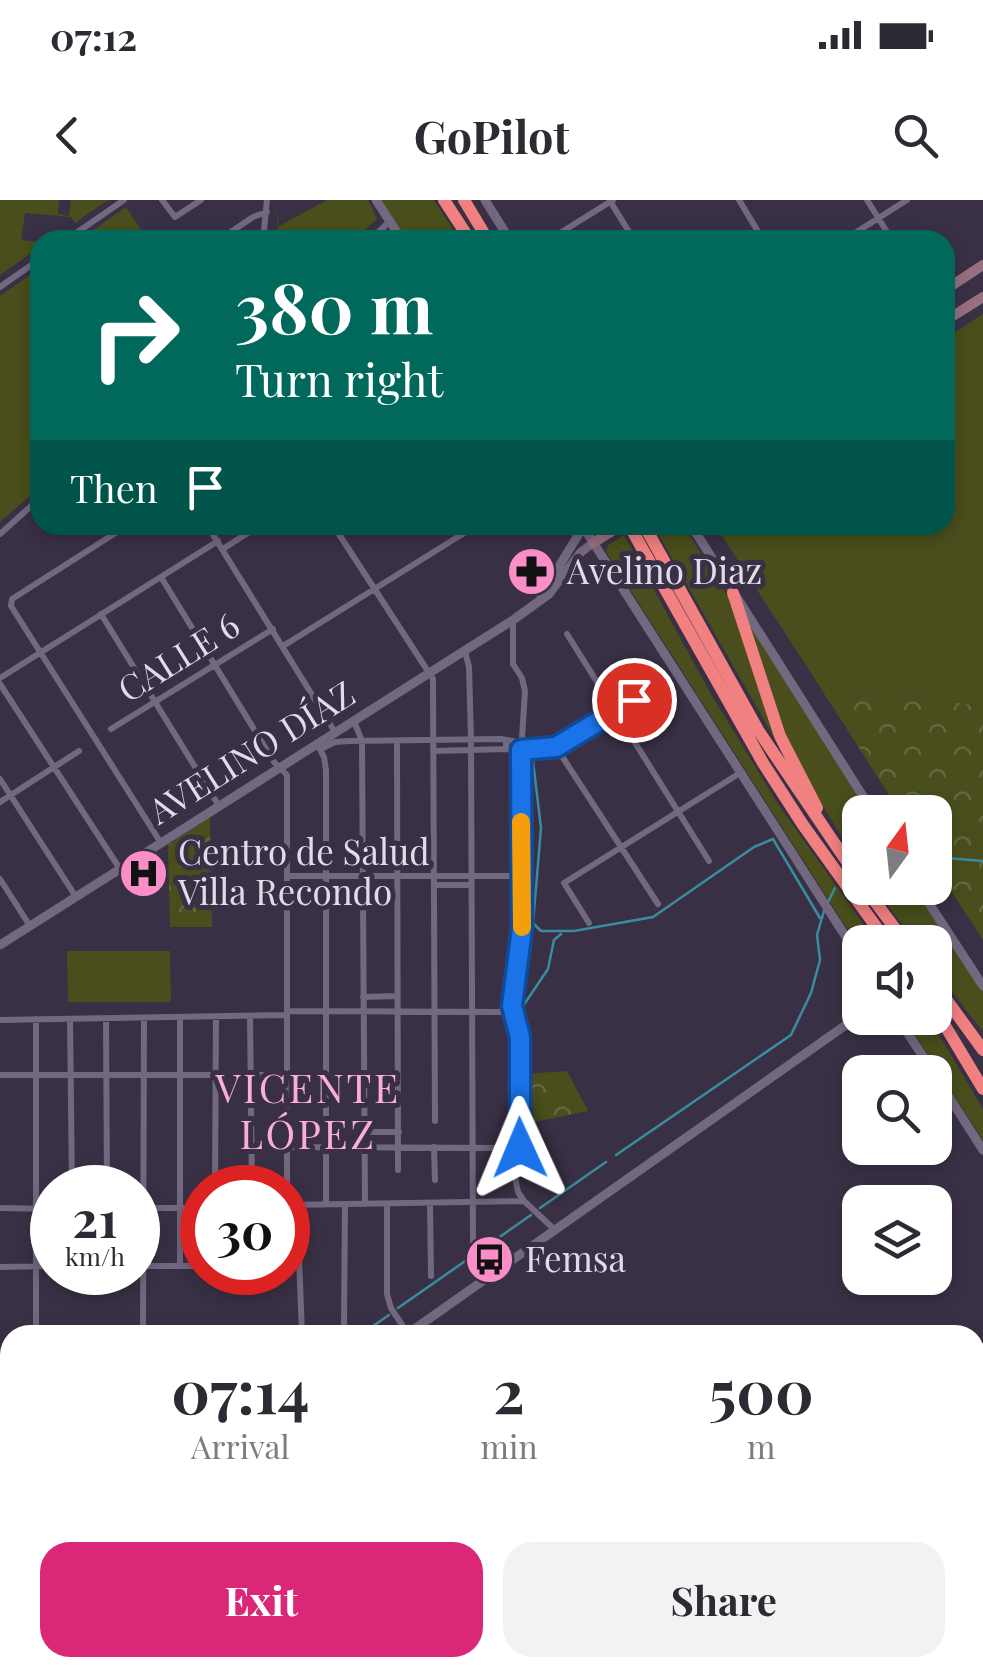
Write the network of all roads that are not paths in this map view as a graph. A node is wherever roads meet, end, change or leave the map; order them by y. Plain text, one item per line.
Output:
1 (124, 200) edge
2 (162, 200) edge
3 (201, 200) edge
4 (266, 200) edge
5 (376, 200) edge
6 (444, 200) edge
7 (464, 200) edge
8 (484, 200) edge
9 (611, 200) edge
10 (739, 200) edge
11 (867, 200) edge
12 (906, 200) edge
13 (267, 212) junction
14 (878, 218) junction
15 (390, 222) junction
16 (80, 230) edge
17 (234, 230) edge
18 (264, 230) edge
19 (381, 230) edge
20 (395, 230) edge
21 (464, 230) edge
22 (482, 230) edge
23 (504, 230) edge
24 (564, 230) edge
25 (628, 230) edge
26 (758, 230) edge
27 (859, 230) edge
28 (886, 230) edge
29 (30, 265) edge
30 (983, 265) edge
31 (955, 283) edge
32 (0, 287) edge
33 (983, 297) edge
34 (955, 315) edge
35 (30, 507) edge
36 (0, 534) edge
37 (112, 535) edge
38 (214, 535) edge
39 (245, 535) edge
40 (340, 535) edge
41 (459, 535) edge
42 (578, 535) edge
43 (589, 535) edge
44 (614, 535) edge
45 (638, 535) edge
46 (639, 535) edge
47 (697, 535) edge
48 (218, 541) junction
49 (593, 543) junction
50 (223, 549) junction
51 (161, 576) junction
52 (375, 587) junction
53 (733, 593) junction
54 (534, 606) junction
55 (102, 614) junction
56 (513, 620) junction
57 (273, 628) junction
58 (567, 634) dead end
59 (283, 646) junction
60 (465, 650) junction
61 (42, 651) junction
62 (214, 666) junction
63 (430, 673) junction
64 (0, 681) edge
65 (652, 690) dead end
66 (155, 702) junction
67 (615, 711) junction
68 (354, 721) junction
69 (111, 729) dead end
70 (336, 732) junction
71 (434, 740) junction
72 (471, 740) junction
73 (362, 741) junction
74 (397, 741) junction
75 (319, 747) junction
76 (508, 747) junction
77 (556, 747) junction
78 (521, 750) junction
79 (79, 751) dead end
80 (434, 751) junction
81 (471, 751) junction
82 (520, 762) junction
83 (54, 768) junction
84 (280, 768) junction
85 (741, 772) junction
86 (0, 779) edge
87 (861, 795) edge
88 (10, 796) junction
89 (0, 802) edge
90 (220, 806) junction
91 (678, 810) junction
92 (161, 843) junction
93 (622, 845) junction
94 (842, 854) edge
95 (842, 856) edge
96 (709, 862) dead end
97 (120, 869) junction
98 (523, 873) junction
99 (288, 876) junction
100 (326, 876) junction
101 (362, 876) junction
102 (397, 876) junction
103 (470, 876) junction
104 (0, 879) edge
105 (434, 881) junction
106 (470, 885) junction
107 (76, 897) junction
108 (658, 904) dead end
109 (930, 905) edge
110 (589, 923) dead end
111 (875, 925) edge
112 (30, 926) junction
113 (842, 930) edge
114 (0, 945) edge
115 (983, 986) edge
116 (398, 996) junction
117 (362, 997) junction
118 (952, 1006) edge
119 (952, 1007) edge
120 (326, 1012) junction
121 (363, 1012) junction
122 (398, 1012) junction
123 (434, 1012) junction
124 (470, 1012) junction
125 (512, 1012) junction
126 (286, 1013) junction
127 (250, 1016) junction
128 (180, 1017) junction
129 (216, 1017) junction
130 (144, 1018) junction
131 (36, 1019) junction
132 (70, 1019) junction
133 (106, 1019) junction
134 (0, 1020) edge
135 (842, 1028) edge
136 (983, 1034) edge
137 (951, 1035) edge
138 (983, 1050) edge
139 (180, 1074) junction
140 (216, 1074) junction
141 (251, 1074) junction
142 (1, 1075) edge
143 (36, 1075) junction
144 (70, 1075) junction
145 (106, 1075) junction
146 (144, 1075) junction
147 (287, 1075) junction
148 (0, 1086) edge
149 (983, 1089) edge
150 (952, 1102) edge
151 (435, 1121) dead end
152 (365, 1132) junction
153 (399, 1132) junction
154 (326, 1146) junction
155 (364, 1146) junction
156 (399, 1146) junction
157 (287, 1147) junction
158 (434, 1147) junction
159 (470, 1148) junction
160 (520, 1148) junction
161 (983, 1150) edge
162 (36, 1165) edge
163 (72, 1165) edge
164 (107, 1165) edge
165 (141, 1165) edge
166 (215, 1165) edge
167 (252, 1165) edge
168 (287, 1165) edge
169 (398, 1170) dead end
170 (435, 1180) dead end
171 (524, 1201) junction
172 (326, 1204) junction
173 (345, 1204) junction
174 (365, 1204) junction
175 (387, 1204) junction
176 (430, 1204) junction
177 (472, 1204) junction
178 (310, 1205) edge
179 (0, 1208) edge
180 (160, 1208) edge
181 (178, 1208) junction
182 (30, 1209) edge
183 (555, 1230) junction
184 (473, 1244) dead end
185 (30, 1266) edge
186 (160, 1266) edge
187 (180, 1266) joint
188 (0, 1267) edge
189 (430, 1276) dead end
190 (36, 1295) edge
191 (141, 1295) edge
192 (300, 1295) edge
193 (36, 1325) edge
194 (142, 1325) edge
195 (301, 1325) edge
196 (344, 1325) edge
197 (401, 1325) edge
198 (420, 1325) edge

1 - 16 street
2 - 3 street
4 - 13 street
5 - 15 street
6 - 21 highway
7 - 22 highway
8 - 23 street
9 - 24 street
9 - 25 street
10 - 26 street
11 - 14 street
12 - 14 street
13 - 17 street
13 - 18 street
14 - 27 street
14 - 28 street
15 - 19 street
15 - 20 street
29 - 32 street
30 - 31 main road
33 - 34 main road
35 - 36 street
37 - 61 street
38 - 48 street
39 - 50 street
40 - 52 street
41 - 52 street
42 - 54 street, AVELINO DÍAZ
43 - 49 street
44 - 49 main road
45 - 111 highway
46 - 95 highway
47 - 53 street
48 - 50 street
48 - 51 street
49 - 54 street, AVELINO DÍAZ
49 - 85 street
50 - 57 street
51 - 55 street
51 - 62 street
52 - 59 street
52 - 63 street
53 - 87 street
53 - 94 highway
54 - 56 street, AVELINO DÍAZ
55 - 61 street
55 - 66 street
56 - 60 street, AVELINO DÍAZ
56 - 78 street
57 - 59 street
57 - 62 street, CALLE 6
58 - 67 street
59 - 70 street
60 - 63 street, AVELINO DÍAZ
60 - 72 street
61 - 64 street
61 - 92 street
62 - 66 street, CALLE 6
62 - 84 street
63 - 68 street, AVELINO DÍAZ
63 - 71 street
64 - 83 street
65 - 67 street
66 - 69 street, CALLE 6
66 - 90 street
67 - 77 street
67 - 91 street
68 - 70 street, AVELINO DÍAZ
68 - 73 street
70 - 75 street, AVELINO DÍAZ
71 - 72 street
71 - 74 street
71 - 80 street
72 - 76 street
72 - 81 street
73 - 74 street
73 - 75 street
73 - 101 street
74 - 102 street
75 - 84 street, AVELINO DÍAZ
75 - 100 street
76 - 81 street
76 - 82 street
77 - 78 street
77 - 93 street
78 - 82 street
79 - 83 street
80 - 81 street
80 - 105 street
81 - 103 street
82 - 98 street
83 - 88 street
83 - 97 street
84 - 90 street, AVELINO DÍAZ
84 - 99 street
85 - 91 street
85 - 113 street
86 - 88 street
88 - 89 street
88 - 107 street
90 - 92 street, AVELINO DÍAZ
91 - 93 street
91 - 96 street
92 - 97 street, AVELINO DÍAZ
93 - 108 street
93 - 110 street
97 - 107 street, AVELINO DÍAZ
98 - 103 street
98 - 125 street
99 - 100 street
99 - 126 street
100 - 101 street
100 - 120 street
101 - 102 street
101 - 117 street
102 - 105 street
102 - 116 street
103 - 105 street
103 - 106 street
104 - 112 street
105 - 106 street
105 - 123 street
106 - 124 street
107 - 112 street, AVELINO DÍAZ
109 - 115 street
112 - 114 street, AVELINO DÍAZ
116 - 117 street
116 - 122 street
117 - 121 street
118 - 136 highway
119 - 138 highway
120 - 121 street
120 - 126 street
120 - 154 street
121 - 122 street
121 - 152 street
122 - 123 street
122 - 153 street
123 - 124 street
123 - 151 street
124 - 125 street
124 - 159 street
125 - 160 street
126 - 127 street
126 - 147 street
127 - 129 street
127 - 141 street
128 - 129 street
128 - 130 street
128 - 139 street
129 - 140 street
130 - 133 street
130 - 146 street
131 - 132 street
131 - 134 street
131 - 143 street
132 - 133 street
132 - 144 street
133 - 145 street
135 - 183 street
137 - 149 highway
139 - 140 street
139 - 146 street
139 - 181 street
140 - 141 street
140 - 166 street
141 - 147 street
141 - 167 street
142 - 143 street
142 - 148 street
143 - 144 street
143 - 162 street
144 - 145 street
144 - 163 street
145 - 146 street
145 - 164 street
146 - 165 street
147 - 157 street
150 - 161 street
152 - 153 street
152 - 155 street
153 - 156 street
154 - 155 street
154 - 157 street
154 - 172 street
155 - 156 street
155 - 174 street
156 - 158 street
156 - 169 street
157 - 168 street
158 - 159 street
158 - 170 street
159 - 160 street
159 - 177 street
160 - 171 street
171 - 177 street
171 - 183 street
172 - 173 street
172 - 178 street
173 - 174 street
173 - 196 street
174 - 175 street
175 - 176 street
175 - 197 street
176 - 177 street
176 - 189 street
177 - 184 street
179 - 182 street
180 - 181 street
181 - 187 street
183 - 198 street
185 - 188 street
186 - 187 street
190 - 193 street
191 - 194 street
192 - 195 street

